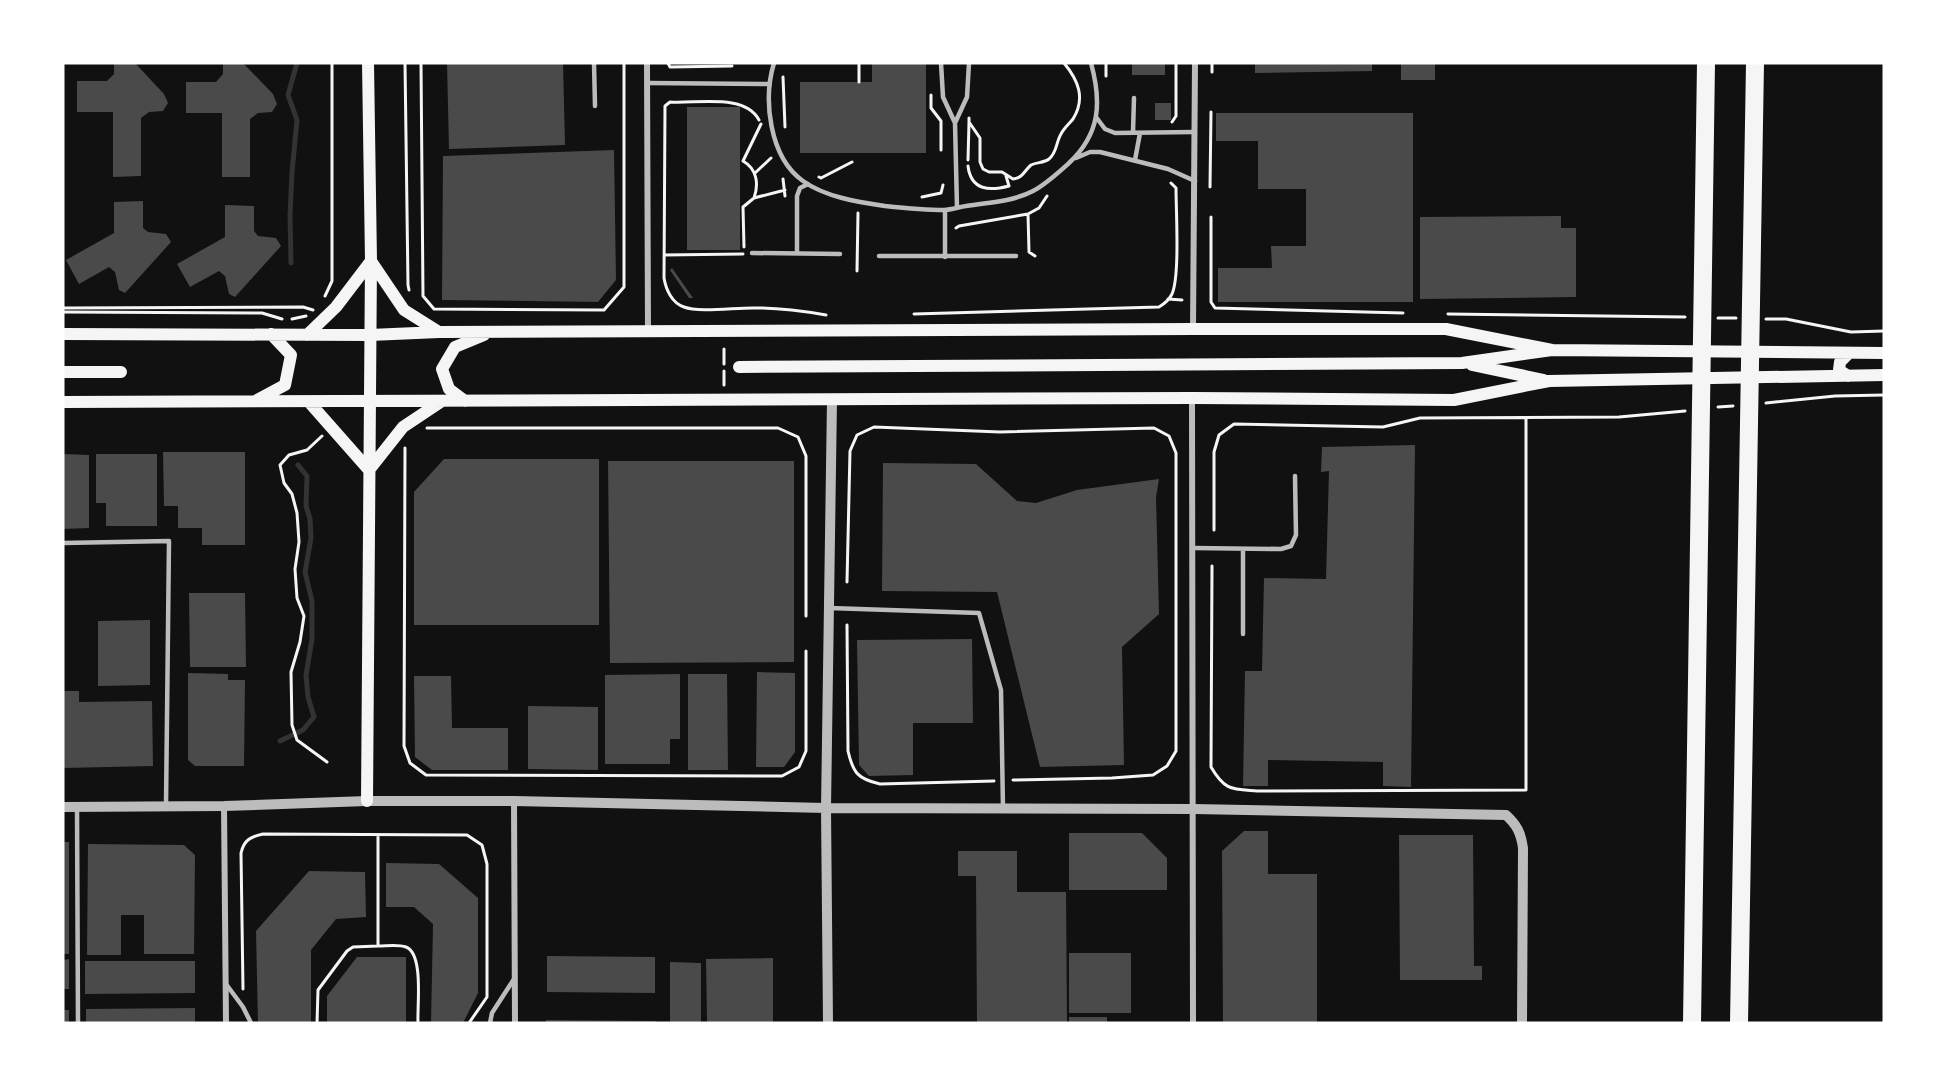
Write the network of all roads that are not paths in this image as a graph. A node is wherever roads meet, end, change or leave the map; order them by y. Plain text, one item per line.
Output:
1 (368, 63) edge
2 (594, 63) edge
3 (647, 63) edge
4 (774, 63) edge
5 (941, 63) edge
6 (969, 63) edge
7 (1091, 63) edge
8 (1195, 63) edge
9 (1706, 63) edge
10 (1755, 63) edge
11 (647, 83) junction
12 (770, 84) junction
13 (1134, 98) dead end
14 (595, 106) dead end
15 (1096, 117) junction
16 (956, 123) junction
17 (1133, 132) junction
18 (1194, 132) junction
19 (1140, 133) junction
20 (1073, 159) junction
21 (1136, 160) junction
22 (1195, 181) junction
23 (808, 184) junction
24 (957, 208) junction
25 (945, 210) junction
26 (752, 253) dead end
27 (797, 254) junction
28 (840, 254) dead end
29 (879, 256) dead end
30 (1016, 256) dead end
31 (945, 257) junction
32 (371, 261) junction
33 (1193, 329) junction
34 (439, 332) junction
35 (491, 332) junction
36 (648, 333) junction
37 (63, 334) edge
38 (271, 334) junction
39 (307, 334) junction
40 (370, 335) junction
41 (1552, 350) junction
42 (1849, 353) junction
43 (1884, 353) edge
44 (1462, 363) junction
45 (739, 367) dead end
46 (63, 372) edge
47 (121, 372) dead end
48 (1884, 375) edge
49 (1848, 376) junction
50 (1549, 381) junction
51 (1192, 398) junction
52 (832, 400) junction
53 (442, 401) junction
54 (465, 401) junction
55 (63, 402) edge
56 (254, 402) junction
57 (309, 402) junction
58 (369, 402) junction
59 (369, 470) junction
60 (1295, 476) dead end
61 (63, 543) edge
62 (1193, 548) junction
63 (1243, 549) junction
64 (828, 608) junction
65 (1243, 634) dead end
66 (367, 801) junction
67 (514, 801) junction
68 (166, 806) junction
69 (224, 806) junction
70 (63, 807) edge
71 (77, 807) junction
72 (826, 808) junction
73 (1003, 809) junction
74 (1194, 809) junction
75 (515, 977) junction
76 (226, 984) junction
77 (78, 1023) edge
78 (226, 1023) edge
79 (251, 1023) edge
80 (490, 1023) edge
81 (515, 1023) edge
82 (828, 1023) edge
83 (1193, 1023) edge
84 (1522, 1023) edge
85 (1692, 1023) edge
86 (1739, 1023) edge

1 - 32 main road
2 - 14 lane
3 - 11 street
4 - 12 lane
5 - 16 lane
6 - 16 lane
7 - 15 lane
8 - 18 street
9 - 85 highway
10 - 86 highway
11 - 12 lane
11 - 36 street
12 - 23 lane
13 - 17 lane
15 - 17 lane
15 - 20 lane
16 - 24 lane
17 - 19 lane
18 - 19 lane
18 - 22 street
19 - 21 lane
20 - 21 lane
20 - 24 lane
21 - 22 lane
22 - 33 street
23 - 25 lane
23 - 27 lane
24 - 25 lane
25 - 31 lane
26 - 27 lane
27 - 28 lane
29 - 31 lane
30 - 31 lane
32 - 34 main road
32 - 39 main road
32 - 40 main road
33 - 36 main road
33 - 41 main road
34 - 35 main road
34 - 40 main road
35 - 36 main road
35 - 54 main road
37 - 38 main road
38 - 39 main road
38 - 56 main road
39 - 40 main road
40 - 58 main road
41 - 42 main road
41 - 44 main road
42 - 43 main road
42 - 49 main road
44 - 45 main road
44 - 50 main road
46 - 47 main road
48 - 49 main road
49 - 50 main road
50 - 51 main road
51 - 52 main road
51 - 62 street
52 - 54 main road
52 - 64 street
53 - 54 main road
53 - 58 main road
53 - 59 main road
55 - 56 main road
56 - 57 main road
57 - 58 main road
57 - 59 main road
58 - 59 main road
59 - 66 main road
60 - 63 lane
61 - 68 lane
62 - 63 lane
62 - 74 street
63 - 65 lane
64 - 72 street
64 - 73 lane
66 - 67 street
66 - 69 street
67 - 72 street
67 - 75 street
68 - 69 street
68 - 71 street
69 - 76 street
70 - 71 street
71 - 77 lane
72 - 73 street
72 - 82 street
73 - 74 street
74 - 83 street
74 - 84 street
75 - 80 lane
75 - 81 street
76 - 78 street
76 - 79 lane

